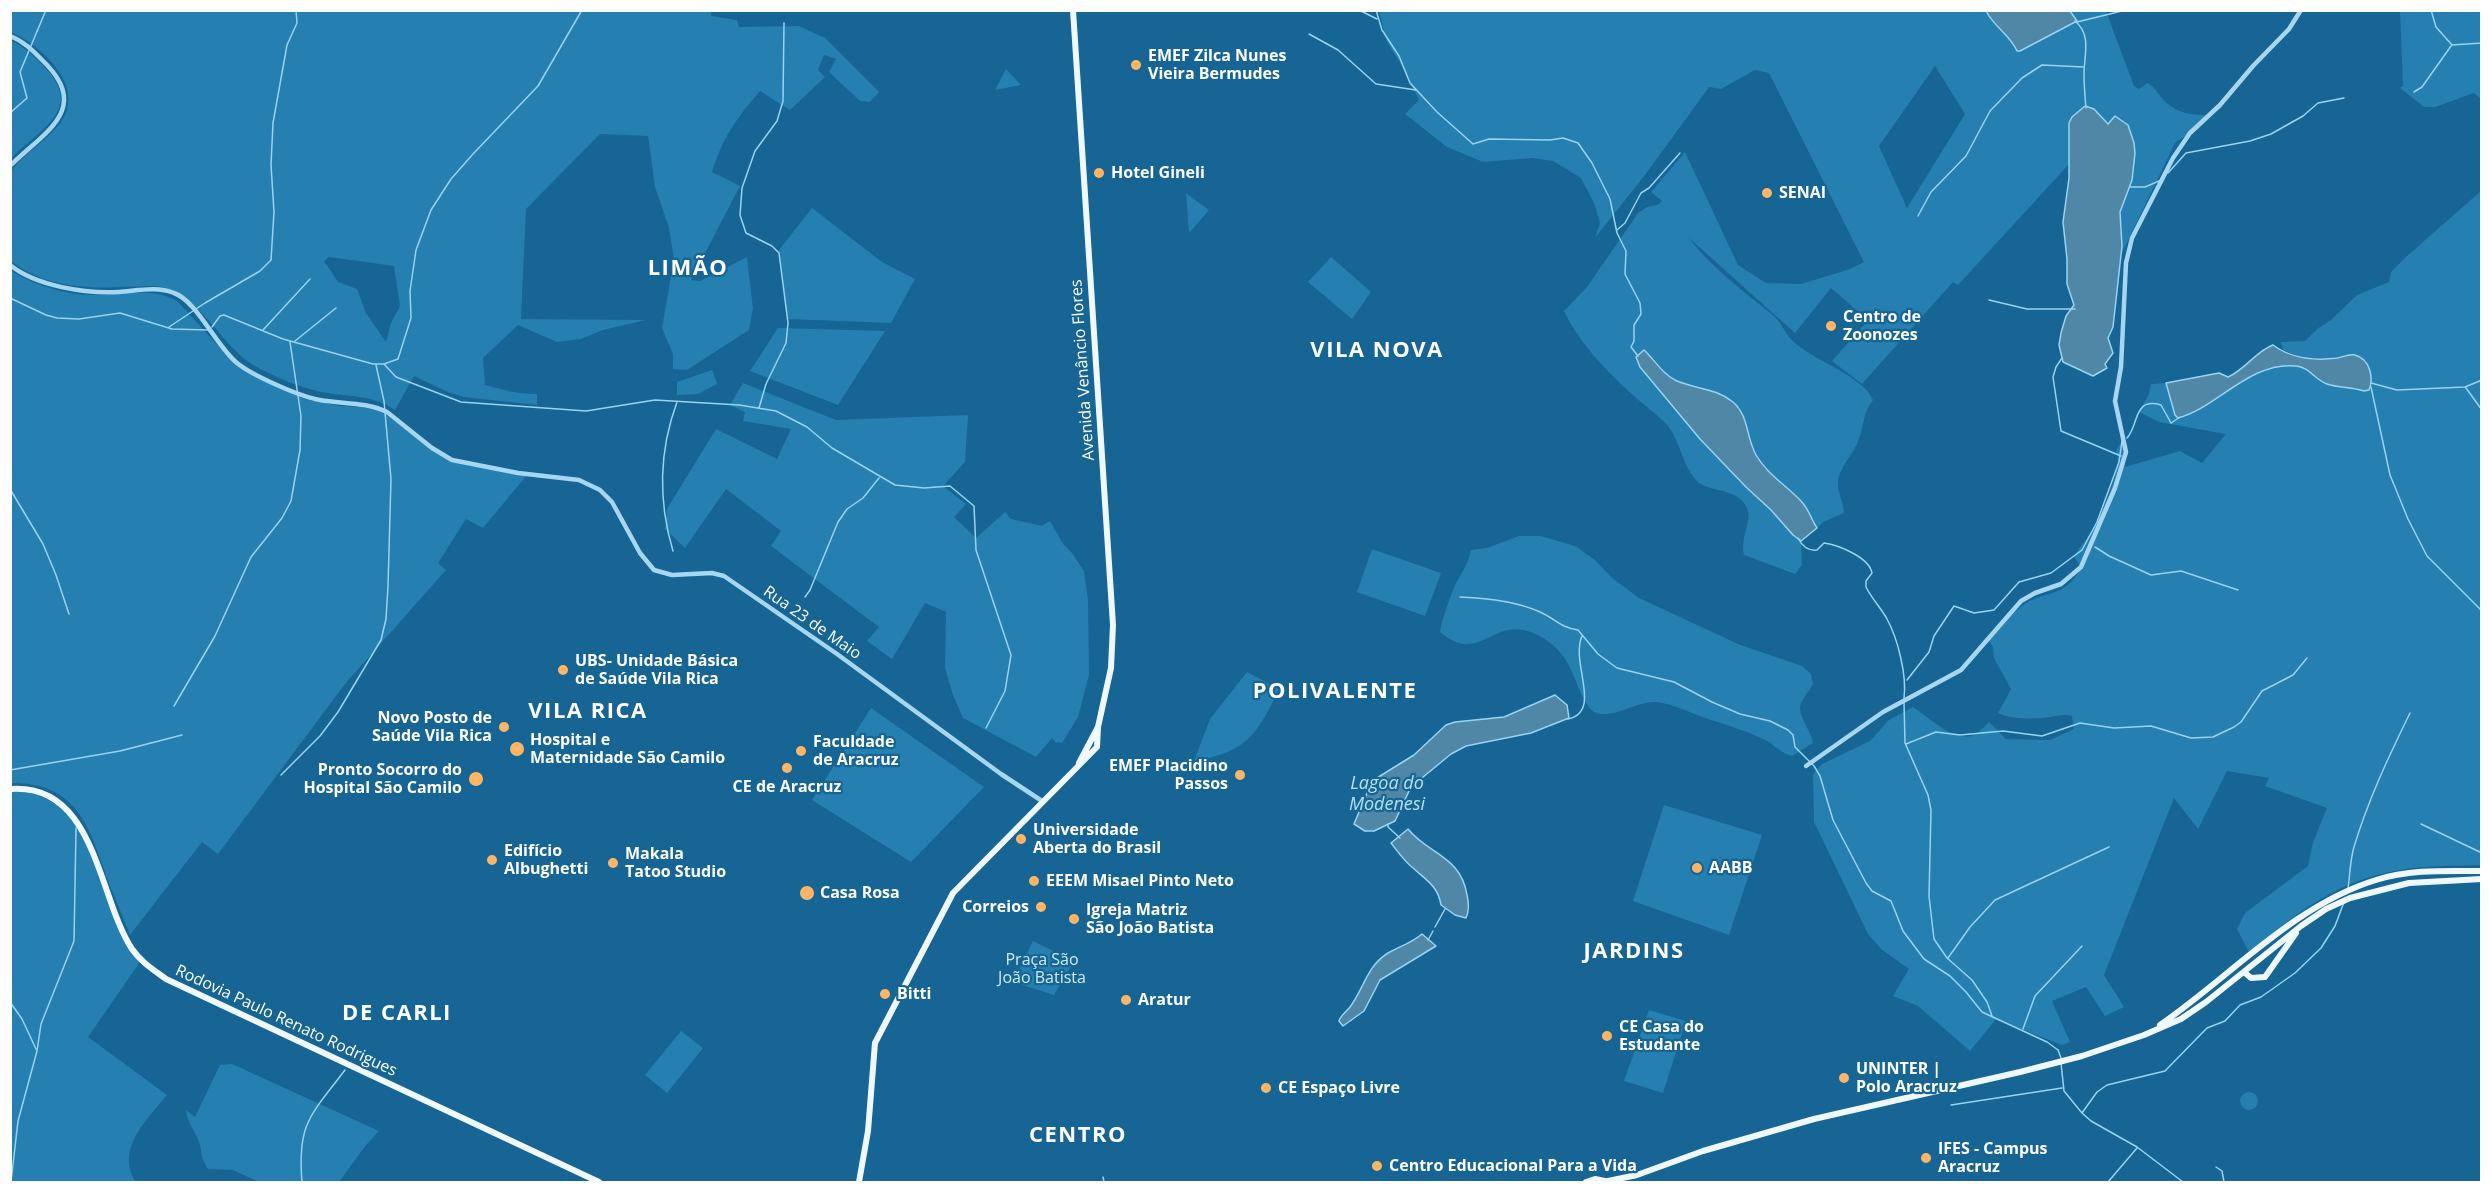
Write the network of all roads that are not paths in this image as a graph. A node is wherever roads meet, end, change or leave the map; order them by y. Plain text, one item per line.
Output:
1 (1073, 10) edge
2 (2301, 10) edge
3 (10, 36) edge
4 (10, 166) edge
5 (10, 265) edge
6 (1806, 766) dead end
7 (10, 789) edge
8 (1042, 801) junction
9 (2481, 871) edge
10 (2481, 879) edge
11 (2301, 926) junction
12 (2266, 944) junction
13 (2244, 972) junction
14 (2144, 1035) junction
15 (1631, 1179) edge
16 (599, 1182) edge
17 (859, 1182) edge
18 (1586, 1182) edge
19 (1609, 1182) edge

1 - 8 main road, Avenida Venâncio Flores
2 - 6 street
3 - 4 street
5 - 8 street, Rua 23 de Maio
7 - 16 main road, Rodovia Paulo Renato Rodrigues
8 - 17 main road, Avenida Venâncio Flores
9 - 12 main road
10 - 11 main road
11 - 13 main road
11 - 13 main road
12 - 13 main road
12 - 14 main road
13 - 14 main road
14 - 15 main road
15 - 19 main road
18 - 19 main road

